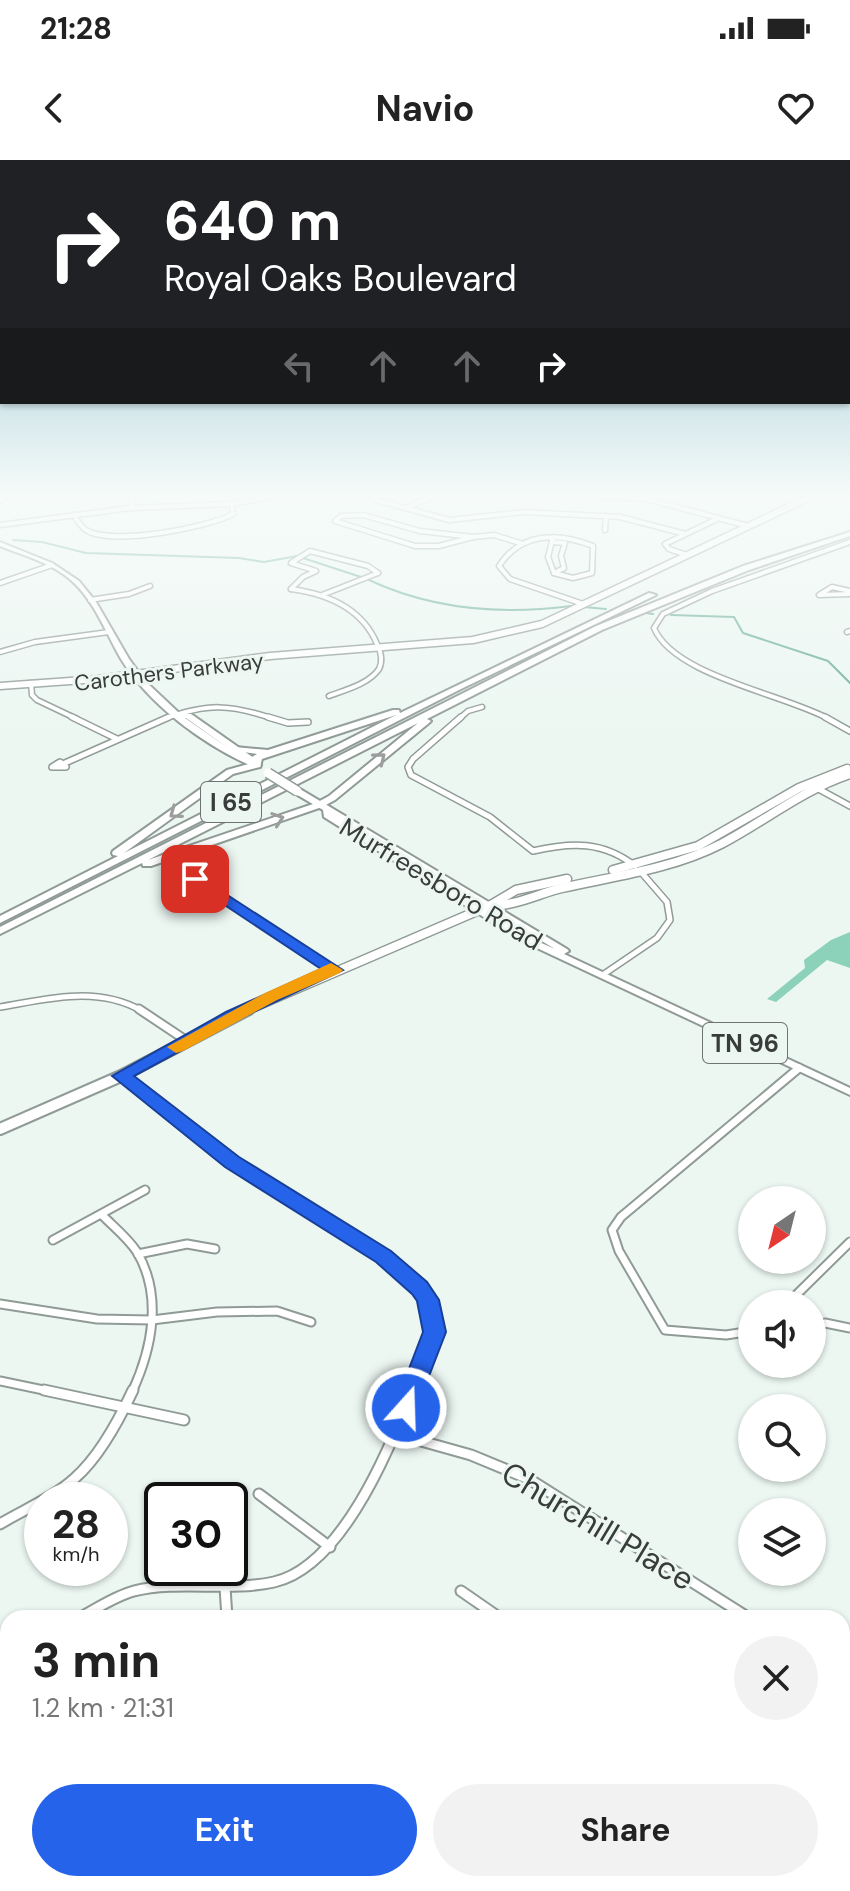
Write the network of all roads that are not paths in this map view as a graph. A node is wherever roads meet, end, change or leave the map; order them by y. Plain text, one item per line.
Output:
1 (69, 577) edge
2 (304, 577) edge
3 (368, 577) edge
4 (510, 577) edge
5 (641, 577) edge
6 (703, 577) edge
7 (723, 577) edge
8 (752, 577) edge
9 (150, 586) dead end
10 (850, 593) edge
11 (322, 595) junction
12 (90, 600) junction
13 (583, 604) junction
14 (109, 632) junction
15 (378, 646) junction
16 (0, 652) edge
17 (136, 676) junction
18 (31, 685) junction
19 (0, 688) edge
20 (463, 690) junction
21 (329, 696) dead end
22 (482, 707) dead end
23 (180, 715) junction
24 (308, 722) dead end
25 (850, 731) edge
26 (118, 740) junction
27 (279, 749) junction
28 (239, 759) junction
29 (65, 763) dead end
30 (257, 765) junction
31 (850, 771) edge
32 (815, 787) junction
33 (850, 806) edge
34 (323, 808) junction
35 (638, 869) junction
36 (195, 879) dead end
37 (490, 906) junction
38 (477, 911) junction
39 (35, 914) junction
40 (2, 919) edge
41 (0, 931) edge
42 (334, 970) junction
43 (604, 974) junction
44 (0, 1007) edge
45 (187, 1041) junction
46 (799, 1068) junction
47 (121, 1076) junction
48 (850, 1092) edge
49 (0, 1129) edge
50 (145, 1190) dead end
51 (102, 1215) junction
52 (53, 1240) dead end
53 (850, 1242) edge
54 (215, 1249) dead end
55 (138, 1254) junction
56 (801, 1290) edge
57 (0, 1304) edge
58 (152, 1320) junction
59 (311, 1322) dead end
60 (826, 1323) edge
61 (850, 1328) edge
62 (738, 1333) edge
63 (0, 1381) edge
64 (125, 1409) junction
65 (184, 1420) dead end
66 (396, 1434) junction
67 (259, 1494) dead end
68 (0, 1524) edge
69 (330, 1547) junction
70 (225, 1587) junction
71 (461, 1591) dead end
72 (94, 1610) edge
73 (226, 1610) edge
74 (488, 1610) edge
75 (736, 1610) edge

1 - 12 main road, Murfreesboro Road
2 - 11 street
3 - 11 street
4 - 13 street
5 - 13 main road, Carothers Parkway
6 - 20 highway, I 65
7 - 20 highway, I 65
8 - 25 street
9 - 12 street
10 - 10 street
11 - 15 street
12 - 14 main road, Murfreesboro Road
13 - 15 main road, Carothers Parkway
14 - 16 street
14 - 17 main road, Murfreesboro Road
15 - 17 main road, Carothers Parkway
15 - 21 street
17 - 18 main road, Carothers Parkway
17 - 23 main road, Murfreesboro Road
18 - 19 main road, Carothers Parkway
18 - 26 street
20 - 27 highway
34 -> 20 highway
20 - 39 highway, I 65
20 - 40 highway, I 65
22 - 35 street
23 - 24 street
23 - 26 street
23 - 28 main road, Murfreesboro Road
26 - 29 street
27 - 28 highway
27 - 30 highway
28 - 30 highway
28 - 30 main road, Murfreesboro Road
28 -> 40 highway
30 - 34 main road, Murfreesboro Road / TN 96, bridge
31 - 32 main road
31 - 35 main road
32 - 33 street
32 - 35 main road
34 - 37 main road, Murfreesboro Road / TN 96
34 - 38 main road, Murfreesboro Road / TN 96
39 -> 34 highway
35 - 37 main road
35 - 43 street
36 - 42 street
37 - 38 main road
37 - 43 main road, Murfreesboro Road / TN 96
38 - 42 main road
38 - 43 main road, Murfreesboro Road / TN 96
39 - 41 highway, I 65
42 - 45 main road
43 - 46 main road, Murfreesboro Road / TN 96
44 - 45 street
45 - 47 main road
46 - 48 main road, Murfreesboro Road / TN 96
46 - 62 street
47 - 49 main road
47 - 66 street
50 - 51 street
51 - 52 street
51 - 55 street
53 - 56 street
54 - 55 street
55 - 58 street
57 - 58 street
58 - 59 street
58 - 64 street
60 - 61 street
63 - 64 street
64 - 65 street
64 - 68 street
66 - 69 street
66 - 75 street, Churchill Place
67 - 69 street
69 - 70 street
70 - 72 street
70 - 73 street
71 - 74 street

